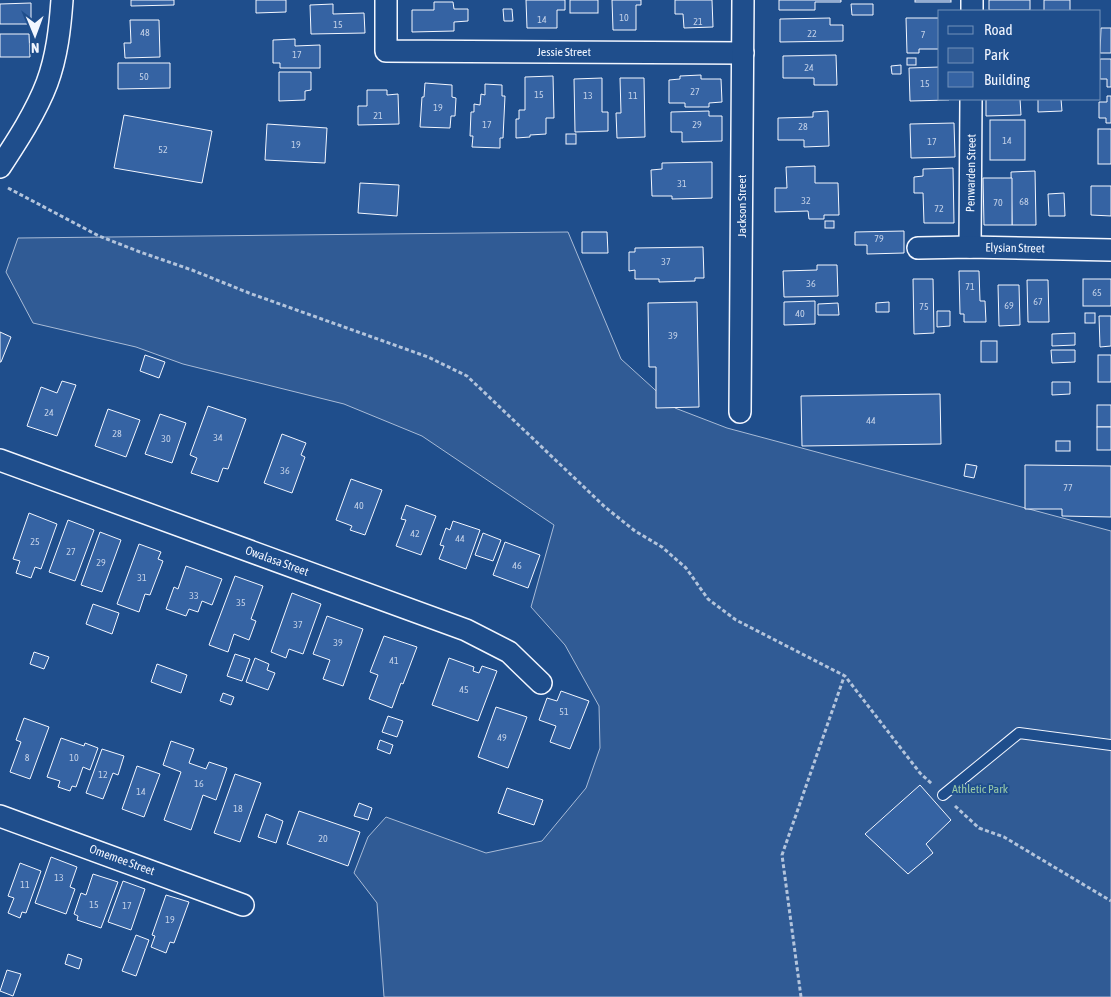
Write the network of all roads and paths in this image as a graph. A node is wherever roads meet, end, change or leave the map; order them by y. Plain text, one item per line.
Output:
1 (62, 0) edge
2 (386, 0) edge
3 (743, 0) edge
4 (743, 53) junction
5 (971, 100) edge
6 (0, 167) edge
7 (8, 188) dead end
8 (970, 247) junction
9 (918, 248) dead end
10 (1111, 250) edge
11 (740, 412) dead end
12 (0, 460) edge
13 (844, 676) junction
14 (541, 683) dead end
15 (1111, 745) edge
16 (943, 795) junction
17 (0, 816) edge
18 (1111, 901) edge
19 (243, 905) dead end
20 (801, 997) edge

1 - 6 street
2 - 4 street, Jessie Street
3 - 4 street, Jackson Street
4 - 11 street, Jackson Street
5 - 8 street, Penwarden Street
7 - 13 path
8 - 9 street, Elysian Street
8 - 10 street, Elysian Street
12 - 14 street, Owalasa Street
13 - 16 path
13 - 20 path
15 - 16 lane
16 - 18 path
17 - 19 street, Omemee Street

